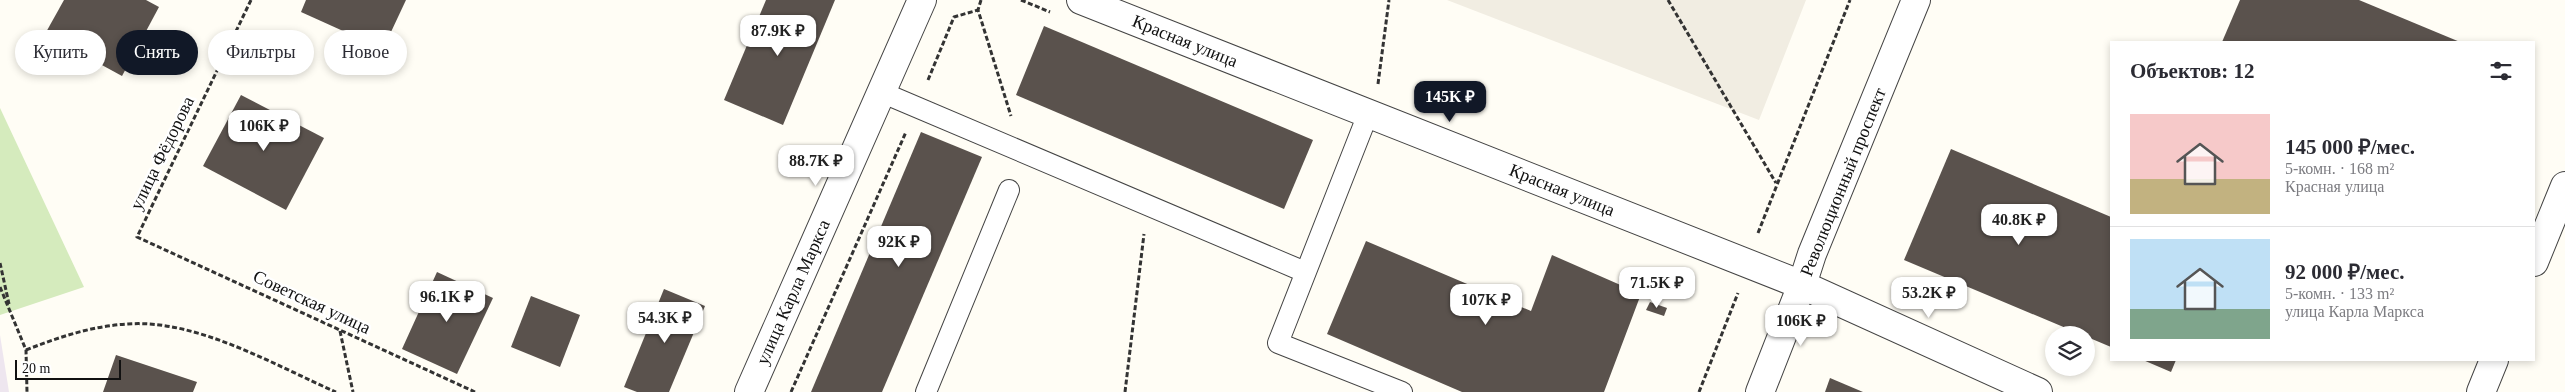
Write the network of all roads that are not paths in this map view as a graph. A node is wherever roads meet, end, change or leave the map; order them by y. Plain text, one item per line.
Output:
1 (922, 0) edge
2 (1081, 0) edge
3 (1916, 0) edge
4 (881, 92) junction
5 (1368, 114) junction
6 (2565, 186) edge
7 (1009, 190) dead end
8 (2535, 260) edge
9 (1305, 272) junction
10 (1802, 285) junction
11 (2494, 361) edge
12 (749, 392) edge
13 (926, 392) edge
14 (1402, 392) edge
15 (1760, 392) edge
16 (2038, 392) edge
17 (2481, 392) edge

1 - 4 street, улица Карла Маркса
2 - 5 street, Красная улица
3 - 10 street, Революционный проспект
4 - 9 lane
4 - 12 street, улица Карла Маркса
5 - 9 lane
5 - 10 street, Красная улица
6 - 8 street
7 - 13 lane
9 - 14 lane
10 - 15 street, Революционный проспект
10 - 16 street, Красная улица
11 - 17 street

